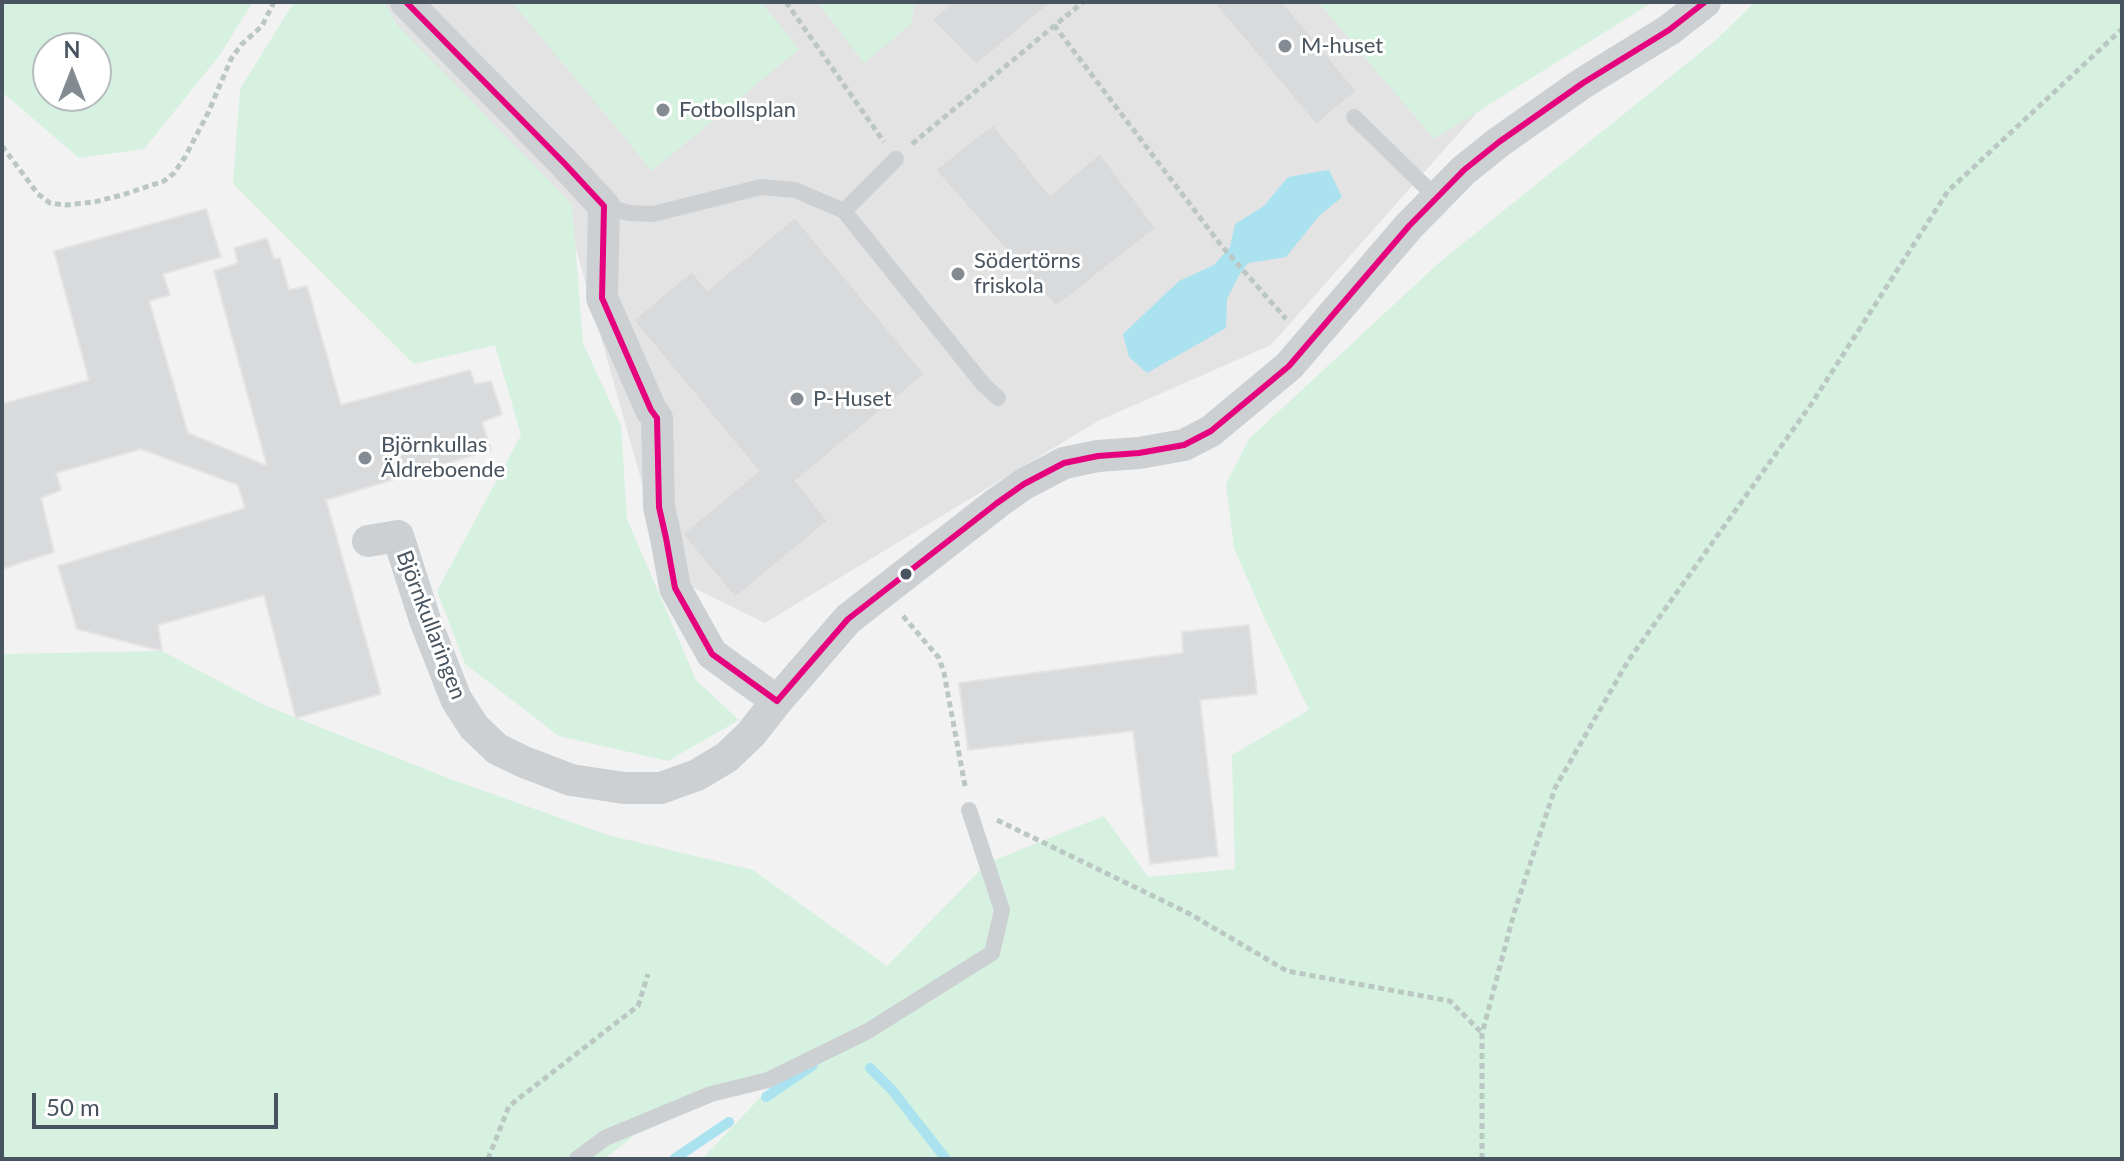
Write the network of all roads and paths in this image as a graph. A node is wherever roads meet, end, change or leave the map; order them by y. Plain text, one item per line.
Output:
1 (274, 2) edge
2 (406, 2) edge
3 (786, 2) edge
4 (1083, 2) edge
5 (1705, 2) edge
6 (1054, 25) junction
7 (2122, 29) edge
8 (1354, 117) dead end
9 (2, 146) edge
10 (896, 159) junction
11 (1437, 198) junction
12 (604, 206) junction
13 (844, 211) junction
14 (1292, 326) dead end
15 (998, 398) dead end
16 (368, 541) dead end
17 (882, 593) junction
18 (777, 701) junction
19 (969, 810) junction
20 (648, 974) dead end
21 (1482, 1034) junction
22 (488, 1159) edge
23 (577, 1159) edge
24 (1482, 1159) edge

1 - 9 path
2 - 12 street
3 - 10 path
4 - 6 path
5 - 11 street
6 - 10 path
6 - 14 path
7 - 21 path
8 - 11 lane
10 - 13 lane
11 - 17 street, Björnkullaringen
12 - 13 lane
12 - 18 street
13 - 15 lane
16 - 18 street, Björnkullaringen
17 - 18 street, Björnkullaringen
17 - 19 path
19 - 21 path
19 - 23 lane
20 - 22 path
21 - 24 path

